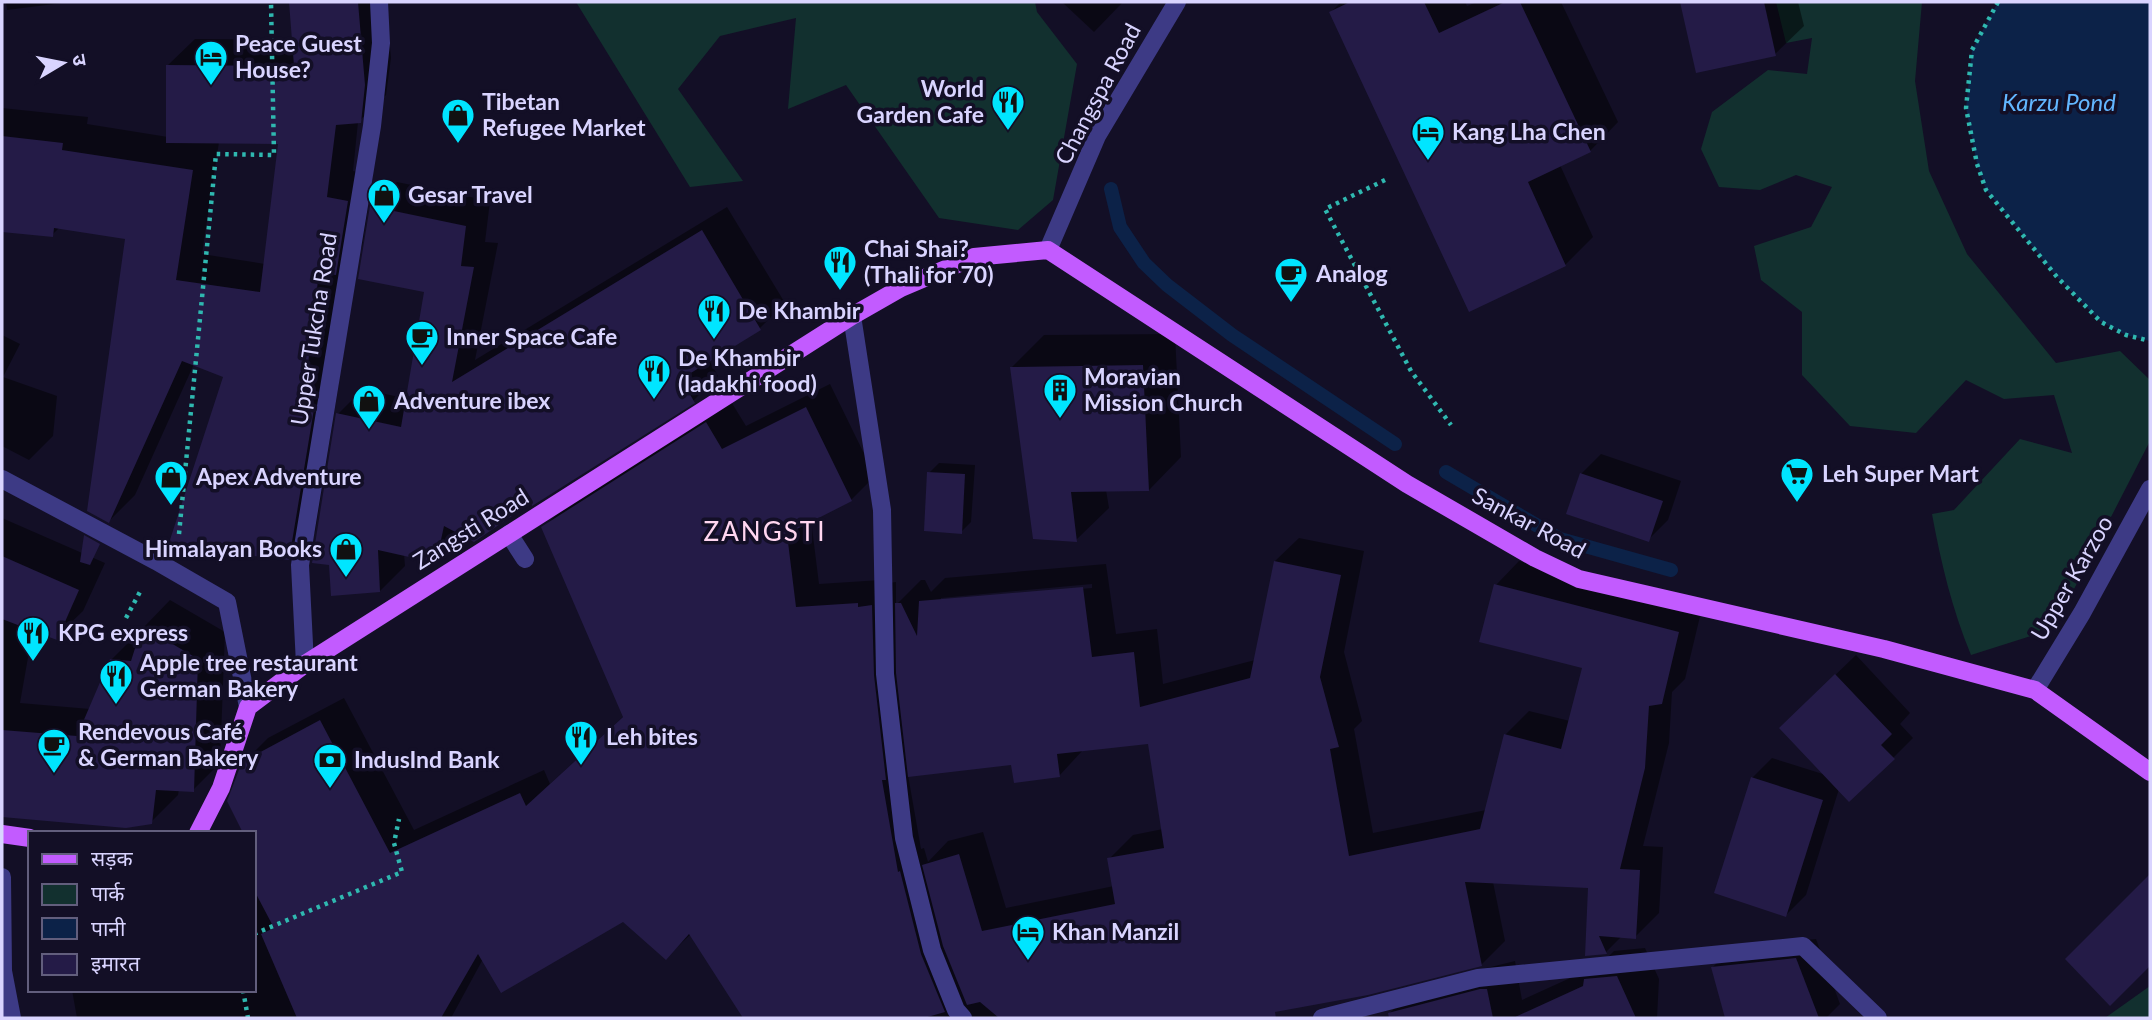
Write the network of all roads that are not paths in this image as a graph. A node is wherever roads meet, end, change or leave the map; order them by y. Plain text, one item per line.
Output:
1 (379, 2) edge
2 (1177, 2) edge
3 (1048, 250) junction
4 (852, 316) junction
5 (2, 479) edge
6 (2150, 489) edge
7 (509, 534) junction
8 (525, 559) dead end
9 (305, 664) junction
10 (2035, 691) junction
11 (248, 707) junction
12 (2150, 772) edge
13 (199, 831) edge
14 (2, 834) edge
15 (28, 838) edge
16 (2, 877) edge
17 (12, 1018) edge
18 (964, 1018) edge
19 (1322, 1018) edge
20 (1878, 1018) edge

1 - 9 street, Upper Tukcha Road
2 - 3 street, Changspa Road
3 - 4 main road, Zangsti Road
3 - 10 main road, Sankar Road
4 - 7 main road, Zangsti Road
4 - 18 street
5 - 11 street
6 - 10 street, Upper Karzoo
7 - 8 street
7 - 9 main road, Zangsti Road
9 - 11 main road, Zangsti Road
10 - 12 main road, Sankar Road
11 - 13 main road
14 - 15 main road
16 - 17 street
19 - 20 street

